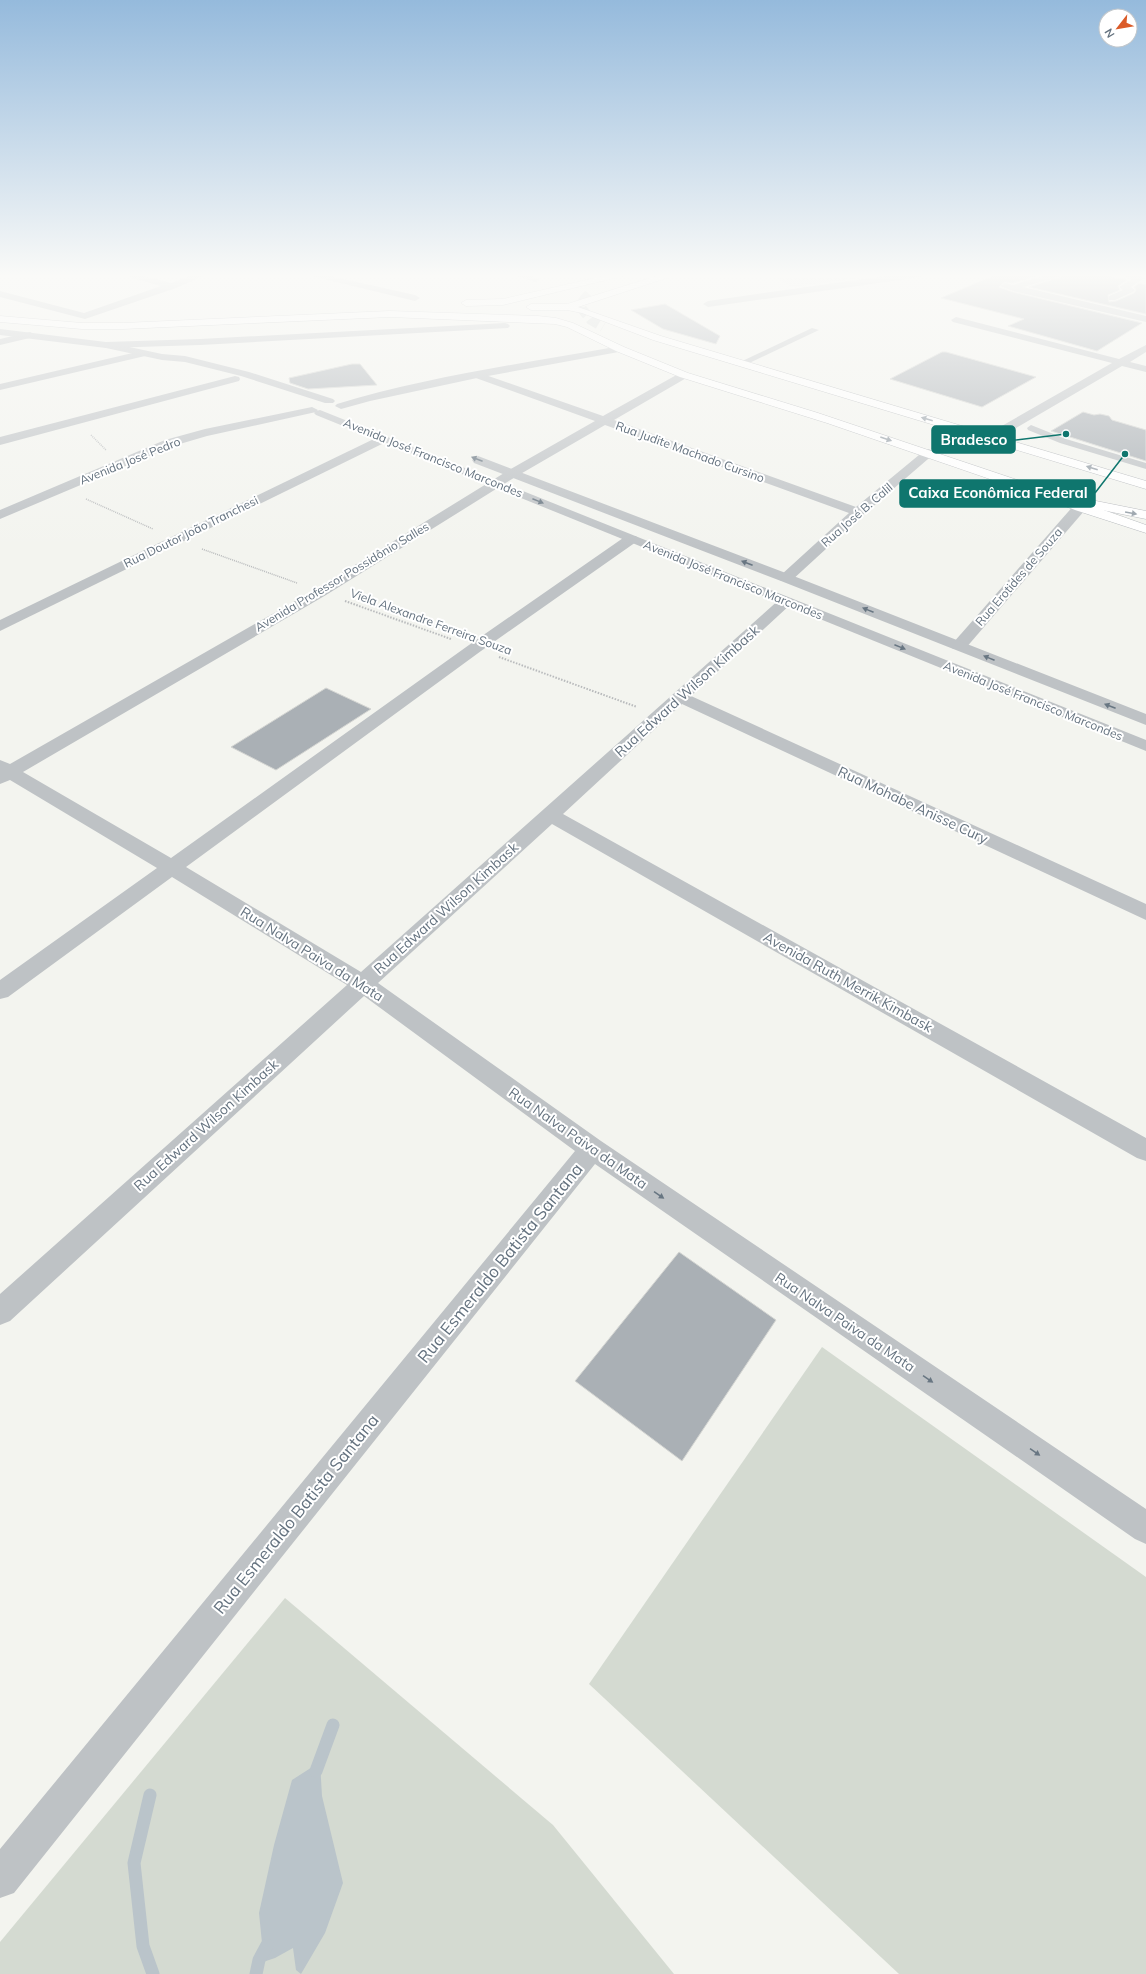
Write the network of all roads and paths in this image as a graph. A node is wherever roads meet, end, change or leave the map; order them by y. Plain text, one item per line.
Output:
1 (89, 366) edge
2 (188, 366) edge
3 (213, 366) edge
4 (526, 366) edge
5 (662, 366) edge
6 (747, 366) edge
7 (1116, 366) edge
8 (1141, 368) edge
9 (704, 369) dead end
10 (477, 375) junction
11 (684, 375) junction
12 (1120, 377) dead end
13 (235, 379) junction
14 (0, 387) edge
15 (336, 404) junction
16 (314, 410) junction
17 (355, 412) dead end
18 (904, 412) junction
19 (828, 420) junction
20 (1045, 420) dead end
21 (78, 421) junction
22 (604, 421) junction
23 (1031, 428) junction
24 (862, 430) junction
25 (990, 438) junction
26 (382, 439) junction
27 (0, 441) edge
28 (1007, 442) junction
29 (929, 453) junction
30 (470, 457) dead end
31 (120, 464) junction
32 (1146, 466) edge
33 (513, 474) junction
34 (497, 484) junction
35 (1146, 485) edge
36 (63, 488) junction
37 (1053, 496) junction
38 (1080, 507) junction
39 (858, 512) junction
40 (0, 515) edge
41 (1145, 525) edge
42 (631, 538) junction
43 (176, 539) junction
44 (786, 578) junction
45 (321, 592) junction
46 (786, 601) junction
47 (0, 626) edge
48 (959, 646) junction
49 (475, 648) junction
50 (680, 697) junction
51 (660, 715) junction
52 (1146, 720) edge
53 (1146, 746) edge
54 (3, 772) edge
55 (550, 815) junction
56 (172, 867) junction
57 (1146, 913) edge
58 (363, 984) junction
59 (0, 991) edge
60 (592, 1149) junction
61 (1146, 1150) edge
62 (0, 1312) edge
63 (1146, 1528) edge
64 (0, 1879) edge

1 - 14 street
2 - 13 street, Avenida José Francisco Marcondes
3 - 15 street, Avenida José Francisco Marcondes
4 - 10 street, Avenida José Pedro
5 - 11 main road
6 - 18 main road
7 - 25 street
8 - 12 street
9 - 19 main road
10 - 15 street, Avenida José Pedro
10 - 22 street, Rua Judite Machado Cursino
11 - 19 main road
11 - 22 street, Avenida Professor Possidônio Salles
13 - 16 street, Avenida José Francisco Marcondes
13 - 21 street
15 - 16 street, Avenida José Pedro
15 - 17 street, Avenida José Francisco Marcondes
16 - 26 street, Avenida José Francisco Marcondes
16 - 31 street, Avenida José Pedro
18 - 24 main road
25 -> 18 main road
19 - 24 main road
20 - 23 street
21 - 27 street
21 - 31 path
22 - 33 street, Avenida Professor Possidônio Salles
22 - 39 street, Rua Judite Machado Cursino
23 - 28 street
23 - 32 lane
24 -> 29 main road
25 - 28 main road
26 - 34 street, Avenida José Francisco Marcondes
26 - 43 street, Rua Doutor João Tranchesi
35 -> 28 main road
29 - 37 main road
29 - 39 street, Rua José B. Calil
33 -> 30 street, Avenida José Francisco Marcondes
31 - 36 street, Avenida José Pedro
33 - 34 street, Avenida Professor Possidônio Salles
44 -> 33 street, Avenida José Francisco Marcondes
34 -> 42 street, Avenida José Francisco Marcondes
34 - 45 street, Avenida Professor Possidônio Salles
36 - 40 street, Avenida José Pedro
36 - 43 path, Viela Alexandre Ferreira Souza
37 - 38 main road
37 -> 41 main road
38 - 41 main road
38 - 48 street, Rua Erotides de Souza
39 - 44 street, Rua José B. Calil
42 - 46 street, Avenida José Francisco Marcondes
42 - 49 street
43 - 45 path, Viela Alexandre Ferreira Souza
43 - 47 street, Rua Doutor João Tranchesi
48 -> 44 street, Avenida José Francisco Marcondes
45 - 49 path, Viela Alexandre Ferreira Souza
45 - 54 street, Avenida Professor Possidônio Salles
46 - 50 street, Rua Edward Wilson Kimbask
46 -> 53 street, Avenida José Francisco Marcondes
52 -> 48 street, Avenida José Francisco Marcondes
49 - 51 path, Viela Alexandre Ferreira Souza
49 - 56 street
50 - 51 street, Rua Edward Wilson Kimbask
50 - 57 street, Rua Mohabe Anisse Cury
51 - 55 street, Rua Edward Wilson Kimbask
54 - 56 street, Rua Nalva Paiva da Mata
55 - 58 street, Rua Edward Wilson Kimbask
55 - 61 street, Avenida Ruth Merrik Kimbask
56 - 58 street, Rua Nalva Paiva da Mata
56 - 59 street
58 - 60 street, Rua Nalva Paiva da Mata
58 - 62 street, Rua Edward Wilson Kimbask
60 -> 63 street, Rua Nalva Paiva da Mata
60 - 64 street, Rua Esmeraldo Batista Santana

